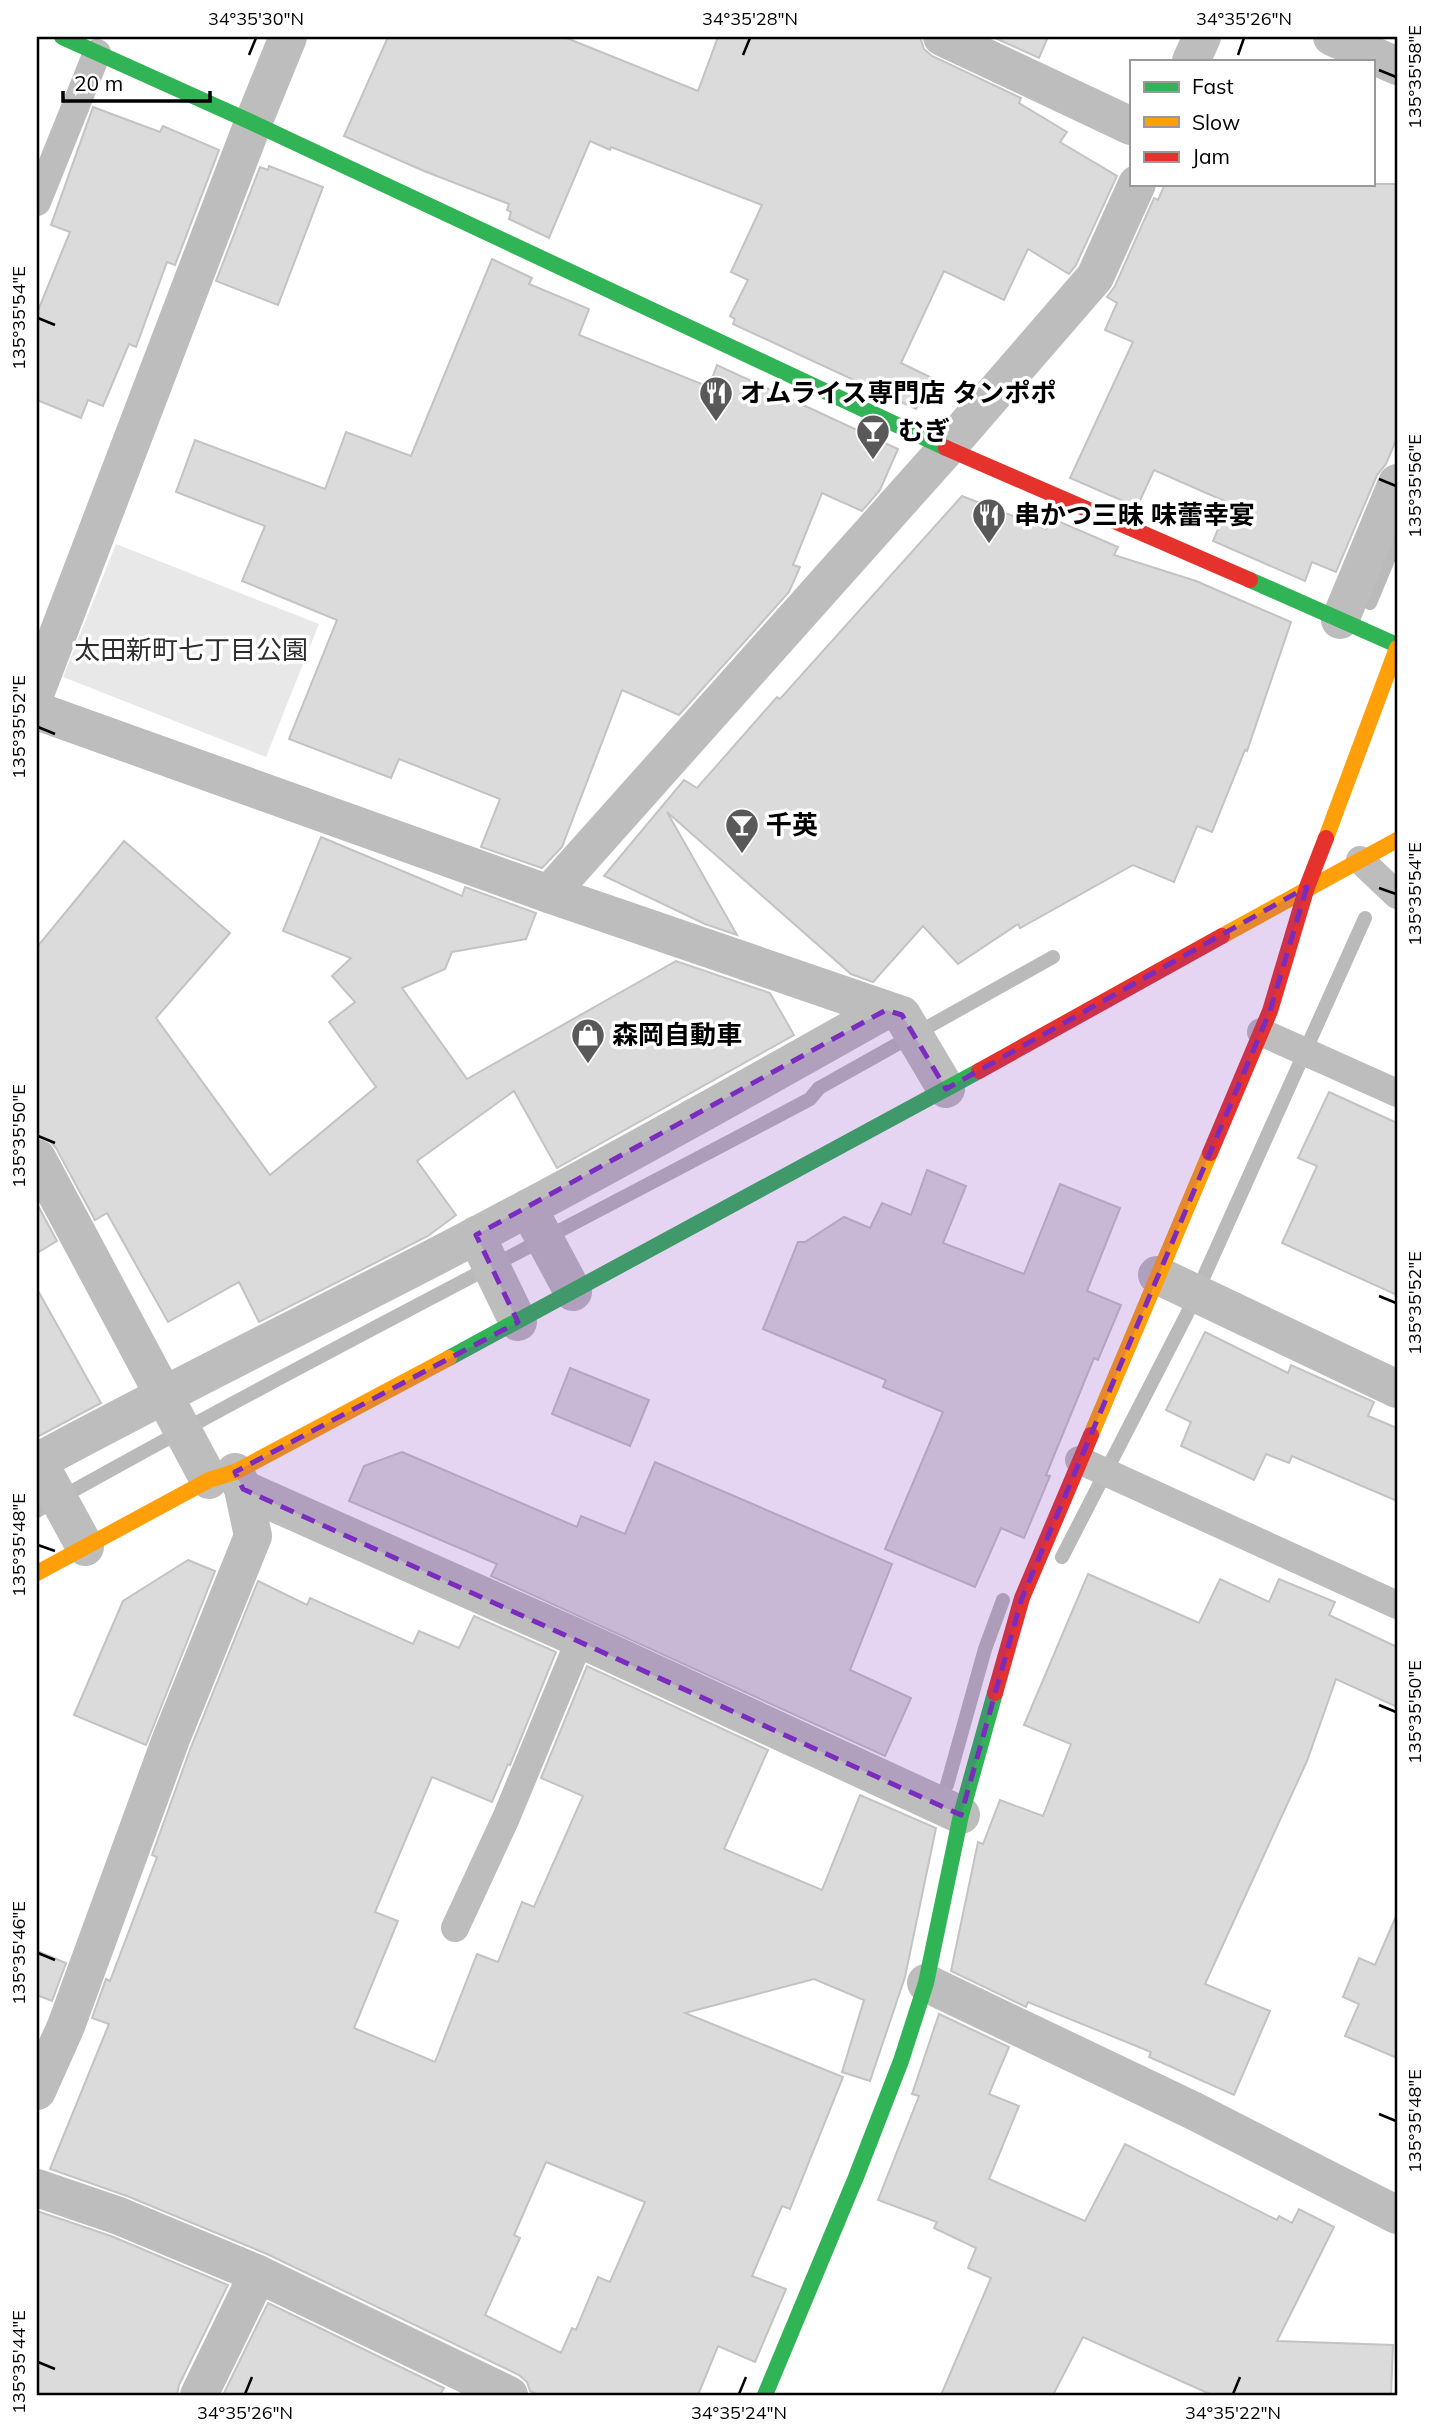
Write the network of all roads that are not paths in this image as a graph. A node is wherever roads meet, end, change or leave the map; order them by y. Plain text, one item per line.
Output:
1 (62, 37) edge
2 (288, 37) edge
3 (942, 37) edge
4 (1202, 37) edge
5 (1332, 37) edge
6 (97, 53) junction
7 (1191, 60) edge
8 (1397, 66) edge
9 (253, 123) junction
10 (1130, 126) edge
11 (1136, 186) edge
12 (37, 202) edge
13 (947, 448) junction
14 (1397, 483) edge
15 (1340, 620) junction
16 (1397, 647) edge
17 (37, 689) edge
18 (37, 711) edge
19 (1397, 840) edge
20 (1360, 860) junction
21 (1307, 887) junction
22 (549, 894) junction
23 (1397, 895) edge
24 (894, 1012) junction
25 (1273, 1038) junction
26 (946, 1089) junction
27 (1397, 1093) edge
28 (37, 1158) edge
29 (528, 1208) junction
30 (476, 1235) junction
31 (1168, 1279) junction
32 (573, 1292) junction
33 (518, 1322) junction
34 (1397, 1389) edge
35 (162, 1394) junction
36 (37, 1461) edge
37 (1098, 1468) junction
38 (229, 1480) junction
39 (76, 1530) junction
40 (37, 1573) edge
41 (1397, 1605) edge
42 (580, 1639) junction
43 (961, 1815) junction
44 (455, 1928) dead end
45 (926, 1983) junction
46 (51, 2020) edge
47 (37, 2091) edge
48 (37, 2188) edge
49 (1397, 2214) edge
50 (258, 2274) junction
51 (456, 2384) edge
52 (199, 2395) edge
53 (509, 2395) edge
54 (765, 2395) edge

1 - 6 street
2 - 9 street
3 - 10 street
4 - 7 street
5 - 8 street
6 - 9 street
6 - 12 lane
9 - 13 street
9 - 17 street
11 - 13 street
13 - 15 street
13 - 22 street
14 - 15 street
15 - 16 street
16 - 21 street
18 - 22 street
19 - 20 street
20 - 21 street
20 - 23 lane
21 - 25 street
21 - 26 street
22 - 24 street
24 - 26 street
24 - 29 street
25 - 27 lane
25 - 31 street
26 - 32 street
28 - 35 street
29 - 30 street
29 - 32 street
30 - 33 street
30 - 35 street
31 - 34 street
31 - 37 street
32 - 33 street
33 - 38 street
35 - 36 street
35 - 38 street
36 - 39 street
37 - 41 lane
37 - 43 street
38 - 39 street
38 - 42 street
38 - 46 street
39 - 40 street
42 - 43 street
42 - 44 lane
43 - 45 street
45 - 49 street
45 - 54 street
46 - 47 street
48 - 50 street
50 - 51 street
50 - 52 street
51 - 53 street

